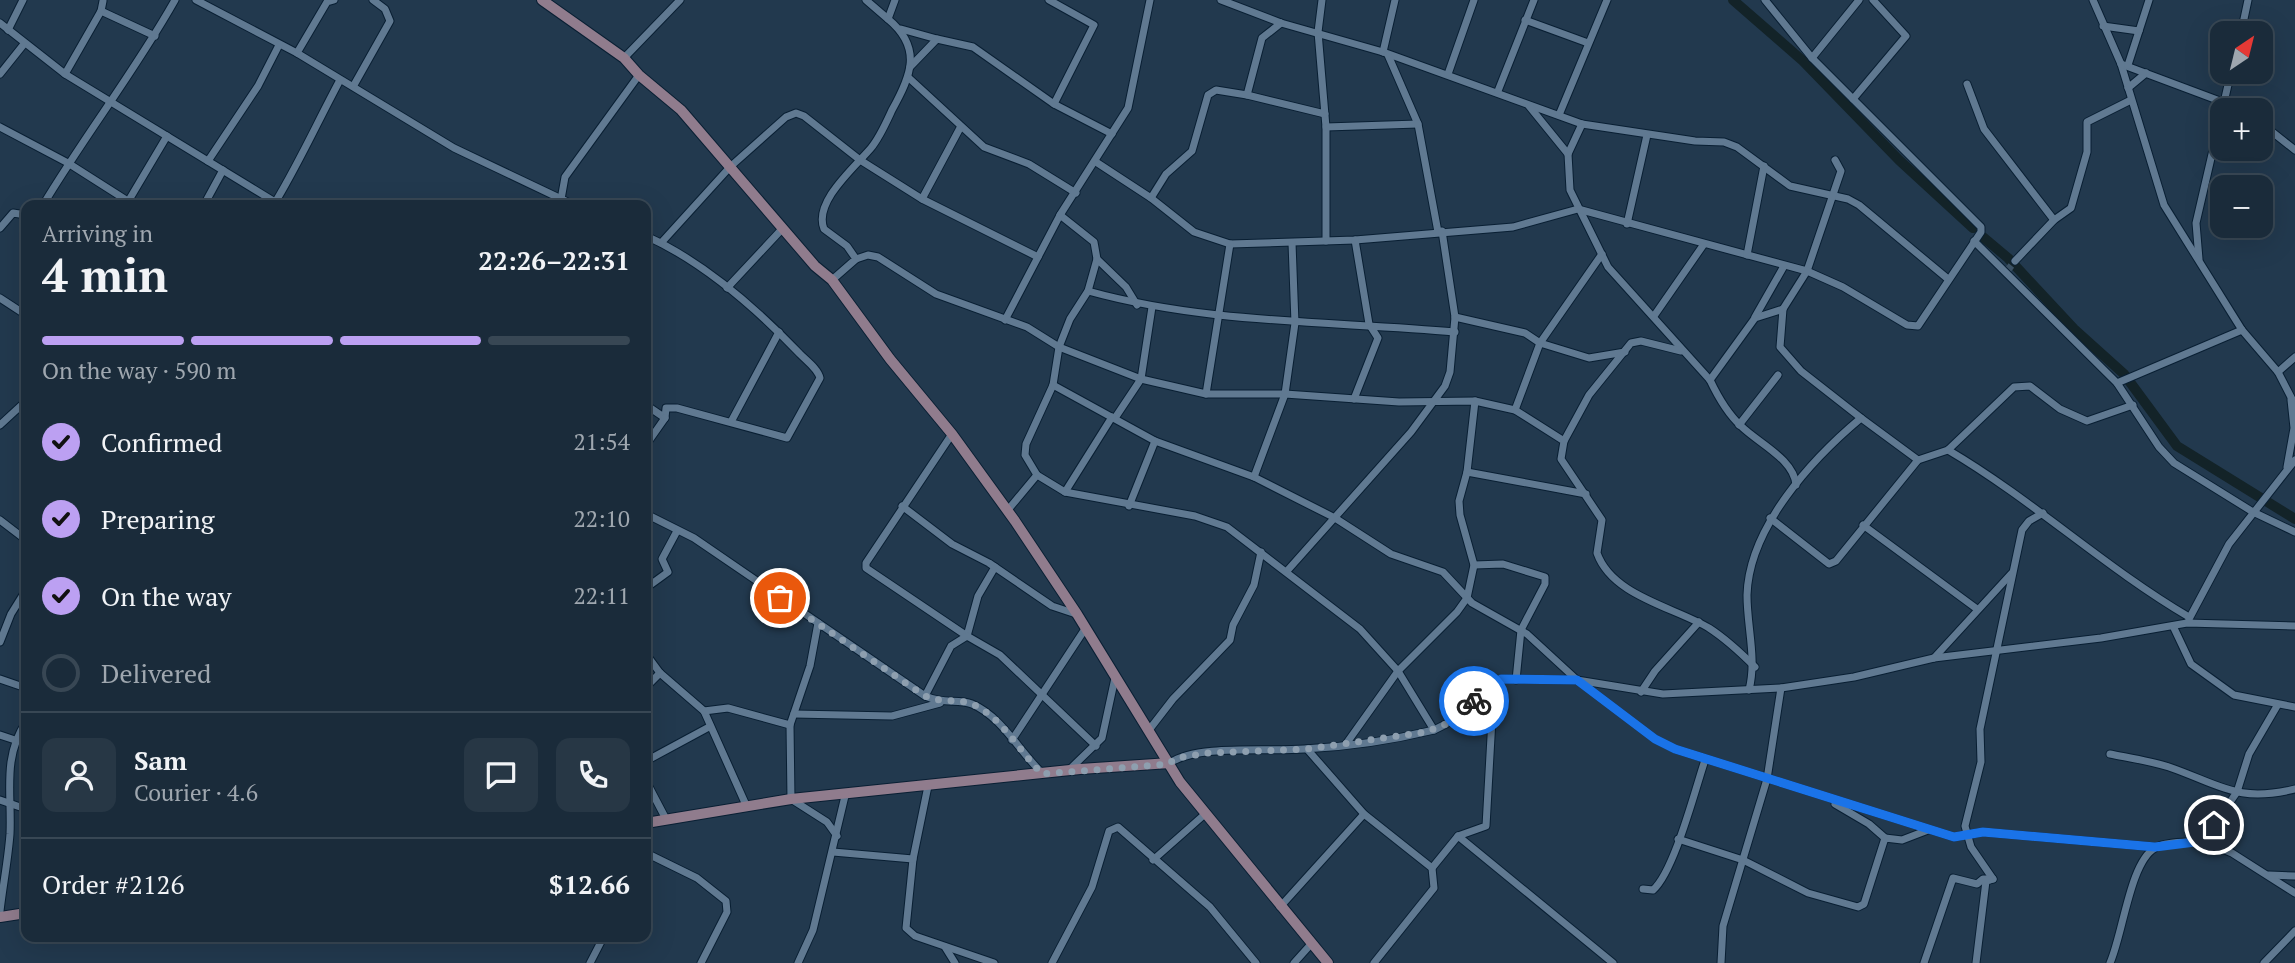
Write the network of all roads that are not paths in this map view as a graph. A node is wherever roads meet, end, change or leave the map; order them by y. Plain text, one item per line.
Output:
1 (23, 0) edge
2 (102, 0) edge
3 (175, 0) edge
4 (196, 0) edge
5 (373, 0) edge
6 (542, 0) edge
7 (680, 0) edge
8 (866, 0) edge
9 (895, 0) edge
10 (1049, 0) edge
11 (1150, 0) edge
12 (1221, 0) edge
13 (1322, 0) edge
14 (1395, 0) edge
15 (1473, 0) edge
16 (1534, 0) edge
17 (1607, 0) edge
18 (1765, 0) edge
19 (1859, 0) edge
20 (1872, 0) edge
21 (2093, 0) edge
22 (2149, 0) edge
23 (2248, 0) edge
24 (328, 1) edge
25 (101, 11) junction
26 (888, 19) junction
27 (1525, 20) junction
28 (2244, 21) edge
29 (0, 23) edge
30 (1281, 23) junction
31 (2102, 26) junction
32 (900, 29) junction
33 (8, 30) junction
34 (2139, 31) junction
35 (1318, 32) junction
36 (155, 36) junction
37 (937, 39) junction
38 (1588, 43) junction
39 (24, 44) junction
40 (279, 45) junction
41 (297, 53) junction
42 (1386, 53) junction
43 (624, 58) junction
44 (1812, 58) junction
45 (2125, 65) junction
46 (909, 68) junction
47 (0, 74) edge
48 (65, 74) junction
49 (1448, 74) junction
50 (2146, 74) junction
51 (639, 75) junction
52 (909, 78) junction
53 (340, 80) junction
54 (1967, 84) dead end
55 (354, 85) junction
56 (2128, 88) junction
57 (1498, 91) junction
58 (1247, 95) junction
59 (1853, 99) junction
60 (2210, 99) edge
61 (2131, 100) junction
62 (110, 101) junction
63 (1054, 104) junction
64 (1527, 104) junction
65 (1325, 114) junction
66 (1559, 116) junction
67 (1418, 124) junction
68 (1582, 124) junction
69 (0, 127) edge
70 (1326, 127) junction
71 (960, 128) junction
72 (2273, 133) edge
73 (1112, 134) junction
74 (1647, 135) junction
75 (167, 136) junction
76 (2295, 150) edge
77 (1568, 154) junction
78 (860, 160) junction
79 (1835, 160) dead end
80 (208, 161) junction
81 (2211, 161) edge
82 (1096, 162) junction
83 (68, 163) junction
84 (1764, 166) junction
85 (730, 167) junction
86 (223, 170) junction
87 (1076, 193) junction
88 (1832, 195) junction
89 (1151, 198) junction
90 (922, 199) junction
91 (46, 200) edge
92 (129, 200) edge
93 (133, 200) edge
94 (207, 200) edge
95 (273, 200) edge
96 (280, 200) edge
97 (555, 200) edge
98 (559, 200) edge
99 (1578, 209) junction
100 (21, 214) edge
101 (1060, 215) junction
102 (2054, 220) junction
103 (1628, 224) junction
104 (0, 228) edge
105 (783, 228) junction
106 (1440, 232) junction
107 (651, 238) edge
108 (1355, 240) junction
109 (1326, 241) junction
110 (1974, 241) junction
111 (661, 243) junction
112 (1292, 243) junction
113 (1230, 244) junction
114 (1704, 244) junction
115 (1602, 254) junction
116 (1747, 255) junction
117 (1038, 257) junction
118 (1097, 259) junction
119 (856, 260) junction
120 (2015, 261) tunnel mouth
121 (2199, 261) junction
122 (1784, 266) junction
123 (1807, 271) junction
124 (1948, 279) junction
125 (832, 280) junction
126 (727, 288) junction
127 (1088, 291) junction
128 (0, 298) edge
129 (1138, 305) junction
130 (1152, 307) junction
131 (1783, 309) junction
132 (21, 312) edge
133 (1218, 313) junction
134 (1654, 316) junction
135 (1455, 317) junction
136 (1755, 318) junction
137 (1005, 320) junction
138 (1295, 323) junction
139 (1369, 324) junction
140 (2242, 331) junction
141 (779, 332) junction
142 (1455, 332) junction
143 (1541, 343) junction
144 (1059, 347) junction
145 (1625, 352) junction
146 (1682, 352) junction
147 (2295, 357) edge
148 (2278, 372) junction
149 (1778, 375) dead end
150 (1141, 379) junction
151 (1710, 380) junction
152 (2117, 383) junction
153 (1054, 386) junction
154 (1206, 394) junction
155 (1284, 394) junction
156 (1354, 399) junction
157 (1475, 401) junction
158 (2293, 402) edge
159 (1435, 403) junction
160 (2133, 405) junction
161 (21, 406) edge
162 (651, 408) edge
163 (1515, 410) junction
164 (665, 418) junction
165 (1114, 418) junction
166 (1861, 418) junction
167 (732, 420) junction
168 (0, 425) edge
169 (1739, 425) junction
170 (952, 434) junction
171 (651, 438) edge
172 (1564, 440) junction
173 (1155, 441) junction
174 (1948, 450) junction
175 (1918, 460) junction
176 (2295, 460) edge
177 (2286, 471) junction
178 (1467, 472) junction
179 (1037, 475) junction
180 (1254, 477) junction
181 (1796, 485) junction
182 (1065, 492) junction
183 (1586, 494) junction
184 (902, 506) junction
185 (1129, 506) junction
186 (1007, 511) junction
187 (2253, 512) junction
188 (2043, 513) junction
189 (651, 517) edge
190 (1335, 517) junction
191 (1770, 518) junction
192 (0, 520) edge
193 (1863, 526) junction
194 (677, 531) junction
195 (2295, 532) edge
196 (21, 536) edge
197 (1261, 552) junction
198 (1474, 565) junction
199 (995, 567) junction
200 (1287, 571) junction
201 (2011, 573) junction
202 (651, 584) edge
203 (21, 598) edge
204 (1467, 598) junction
205 (1977, 609) junction
206 (1077, 614) junction
207 (2188, 620) junction
208 (1699, 622) junction
209 (818, 623) junction
210 (2174, 626) junction
211 (2295, 626) edge
212 (1085, 629) junction
213 (1521, 630) junction
214 (967, 636) junction
215 (0, 642) edge
216 (1995, 649) junction
217 (1934, 659) junction
218 (651, 661) edge
219 (1755, 667) junction
220 (1398, 671) junction
221 (660, 673) junction
222 (1115, 678) junction
223 (0, 679) edge
224 (1516, 680) junction
225 (1577, 680) junction
226 (651, 682) edge
227 (21, 686) edge
228 (1780, 688) junction
229 (1749, 690) junction
230 (1641, 692) junction
231 (925, 696) junction
232 (1041, 697) junction
233 (1478, 698) junction
234 (940, 703) junction
235 (2277, 706) junction
236 (2295, 708) edge
237 (704, 711) junction
238 (794, 714) junction
239 (790, 725) junction
240 (709, 727) junction
241 (1149, 730) junction
242 (1434, 730) junction
243 (21, 731) edge
244 (0, 735) edge
245 (15, 740) junction
246 (1012, 740) junction
247 (1346, 744) junction
248 (1096, 746) junction
249 (1307, 749) junction
250 (2110, 754) dead end
251 (651, 758) edge
252 (1705, 760) junction
253 (1170, 763) junction
254 (1069, 770) junction
255 (1042, 774) junction
256 (1767, 779) junction
257 (928, 786) junction
258 (2295, 789) edge
259 (651, 790) edge
260 (2236, 792) junction
261 (845, 796) junction
262 (1826, 798) junction
263 (791, 799) junction
264 (4, 801) edge
265 (746, 806) junction
266 (21, 807) edge
267 (1205, 814) junction
268 (1364, 814) junction
269 (666, 819) junction
270 (651, 822) edge
271 (1928, 830) junction
272 (837, 836) junction
273 (1458, 836) junction
274 (1966, 836) junction
275 (1885, 838) junction
276 (1678, 839) junction
277 (2203, 841) junction
278 (2155, 847) junction
279 (833, 852) junction
280 (651, 855) edge
281 (913, 859) junction
282 (1153, 860) junction
283 (1743, 860) junction
284 (1432, 868) junction
285 (2268, 875) junction
286 (2295, 876) edge
287 (1993, 879) junction
288 (1643, 889) dead end
289 (2295, 893) edge
290 (1280, 907) junction
291 (0, 911) edge
292 (21, 915) edge
293 (0, 917) edge
294 (2295, 931) edge
295 (601, 942) edge
296 (1312, 943) junction
297 (945, 946) junction
298 (590, 963) edge
299 (701, 963) edge
300 (799, 963) edge
301 (955, 963) edge
302 (994, 963) edge
303 (1052, 963) edge
304 (1256, 963) edge
305 (1294, 963) edge
306 (1328, 963) edge
307 (1374, 963) edge
308 (1612, 963) edge
309 (1721, 963) edge
310 (1924, 963) edge
311 (1976, 963) edge
312 (2110, 963) edge
313 (2264, 963) edge

1 - 33 street
2 - 25 street
3 - 36 street
4 - 40 street
5 - 55 street
6 - 43 street
7 - 43 street
8 - 26 street
9 - 26 street
10 - 63 street
11 - 73 street
12 - 30 street
13 - 35 street
14 - 42 street
15 - 49 street
16 - 27 street
17 - 38 street
18 - 44 street
19 - 44 street
20 - 59 street
21 - 31 street
22 - 34 street
23 - 28 street
24 - 41 street
25 - 36 street
25 - 48 street
26 - 32 street
27 - 38 street
27 - 57 street
29 - 33 street
30 - 35 street
30 - 58 street
31 - 34 street
31 - 45 street
32 - 37 street
32 - 46 street
33 - 39 street
34 - 45 street
35 - 42 street
35 - 65 street
36 - 62 street
37 - 46 street
37 - 63 street
38 - 66 street
39 - 47 street
39 - 48 street
40 - 41 street
40 - 80 street
41 - 53 street
42 - 49 street
42 - 67 street
43 - 51 street
44 - 59 street
45 - 50 street
45 - 56 street
46 - 52 street
48 - 62 street
49 - 57 street
50 - 56 street
50 - 60 street
51 - 85 street
51 - 98 street
52 - 71 street
52 - 78 street
53 - 55 street
53 - 96 street
54 - 102 street
55 - 97 street
56 - 61 street
57 - 64 street
58 - 65 street
58 - 89 street
59 - 110 street
61 - 102 street
61 - 121 street
62 - 75 street
62 - 83 street
63 - 73 street
64 - 66 street
64 - 77 street
65 - 70 street
66 - 68 street
67 - 70 street
67 - 106 street
68 - 74 street
68 - 77 street
69 - 83 street
70 - 109 street
71 - 87 street
71 - 90 street
72 - 76 street
73 - 82 street
74 - 84 street
74 - 103 street
75 - 80 street
75 - 93 street
77 - 99 street
78 - 85 street
78 - 90 street
78 - 119 street
79 - 88 street
80 - 86 street
81 - 121 street
82 - 87 street
82 - 89 street
83 - 91 street
83 - 92 street
84 - 88 street
84 - 116 street
85 - 105 street
85 - 111 street
86 - 94 street
86 - 95 street
87 - 101 street
88 - 123 street
88 - 124 street
89 - 113 street
90 - 117 street
99 - 103 street
99 - 106 street
99 - 115 street
100 - 104 street
101 - 117 street
101 - 118 street
102 - 120 street
103 - 114 street
105 - 125 street
105 - 126 street
106 - 108 street
106 - 135 street
107 - 111 street
108 - 109 street
108 - 139 street
109 - 112 street
110 - 124 street
110 - 152 street
111 - 126 street
112 - 113 street
112 - 138 street
113 - 133 street
114 - 116 street
114 - 134 street
115 - 134 street
115 - 143 street
116 - 122 street
117 - 137 street
118 - 127 street
118 - 129 street
119 - 125 street
119 - 137 street
121 - 140 street
122 - 123 street
122 - 136 street
123 - 124 street
123 - 131 street
125 - 170 street
126 - 141 street
127 - 129 street
127 - 144 street
128 - 132 street
129 - 130 street
130 - 133 street
130 - 150 street
131 - 136 street
131 - 166 street
133 - 138 street
133 - 154 street
134 - 146 street
135 - 142 street
135 - 143 street
136 - 151 street
137 - 144 street
138 - 139 street
138 - 155 street
139 - 142 street
139 - 156 street
140 - 148 street
140 - 152 street
141 - 167 street
141 - 167 street
142 - 159 street
143 - 145 street
143 - 163 street
144 - 150 street
144 - 153 street
145 - 146 street
145 - 172 street
146 - 151 street
147 - 148 street
148 - 158 street
149 - 169 street
150 - 154 street
150 - 165 street
151 - 169 street
152 - 160 street
153 - 165 street
153 - 179 street
154 - 155 street
155 - 156 street
155 - 180 street
156 - 159 street
157 - 159 street
157 - 163 street
157 - 178 street
158 - 177 street
159 - 190 street
160 - 174 street
160 - 187 street
161 - 168 street
162 - 164 street
163 - 172 street
164 - 167 street
164 - 171 street
165 - 173 street
165 - 182 street
166 - 175 street
166 - 181 street
169 - 181 street
170 - 184 street
170 - 186 street
172 - 183 street
173 - 180 street
173 - 185 street
174 - 175 street
174 - 188 street
175 - 193 street
176 - 177 street
177 - 187 street
178 - 183 street
178 - 198 street
179 - 182 street
179 - 186 street
180 - 190 street
181 - 191 street
182 - 185 street
183 - 208 street
184 - 199 street
184 - 214 street
185 - 197 street
186 - 206 street
187 - 195 street
187 - 207 street
188 - 201 street
188 - 207 street
189 - 194 street
190 - 200 street
190 - 204 street
191 - 193 street
191 - 219 street
192 - 196 street
193 - 205 street
194 - 202 street
194 - 209 street
197 - 200 street
197 - 241 street
198 - 204 street
198 - 213 street
199 - 206 street
199 - 214 street
200 - 220 street
201 - 205 street
201 - 216 street
203 - 215 street
204 - 213 street
204 - 220 street
205 - 217 street
206 - 212 street
207 - 210 street
207 - 211 street
208 - 219 street
208 - 230 street
209 - 231 street
209 - 238 street
210 - 216 street
210 - 235 street
212 - 222 street
212 - 232 street
213 - 224 street
213 - 225 street
214 - 231 street
214 - 232 street
216 - 217 street
216 - 274 street
217 - 228 street
218 - 221 street
219 - 229 street
220 - 242 street
220 - 247 street
221 - 226 street
221 - 237 street
222 - 241 street
222 - 248 street
223 - 227 street
224 - 225 street
224 - 233 street
225 - 230 street
225 - 252 street
228 - 229 street
228 - 256 street
229 - 230 street
231 - 234 street
232 - 246 street
232 - 248 street
233 - 242 street
233 - 273 street
234 - 238 street
234 - 246 street
235 - 236 street
235 - 260 street
237 - 239 street
237 - 240 street
238 - 239 street
239 - 263 street
240 - 251 street
240 - 265 street
241 - 253 street
242 - 247 street
243 - 245 street
244 - 245 street
245 - 264 street
246 - 255 street
247 - 249 street
248 - 254 street
249 - 253 street
249 - 268 street
250 - 260 street
252 - 256 street
252 - 276 street
253 - 254 street
253 - 267 street
254 - 255 street
255 - 257 street
256 - 262 street
256 - 283 street
257 - 261 street
257 - 281 street
258 - 260 street
259 - 269 street
260 - 277 street
261 - 263 street
261 - 272 street
262 - 271 street
262 - 275 street
263 - 265 street
263 - 272 street
264 - 266 street
264 - 291 street
265 - 269 street
267 - 282 street
267 - 290 street
268 - 284 street
268 - 290 street
269 - 270 street
271 - 274 street
271 - 275 street
272 - 279 street
273 - 284 street
273 - 308 street
274 - 278 street
274 - 287 street
275 - 283 street
276 - 283 street
276 - 288 street
277 - 278 street
277 - 285 street
278 - 312 street
279 - 281 street
279 - 300 street
280 - 299 street
281 - 297 street
282 - 303 street
282 - 304 street
283 - 309 street
284 - 307 street
285 - 286 street
285 - 289 street
287 - 310 street
287 - 311 street
290 - 296 street
292 - 293 street
294 - 313 street
295 - 298 street
296 - 305 street
296 - 306 street
297 - 301 street
297 - 302 street

